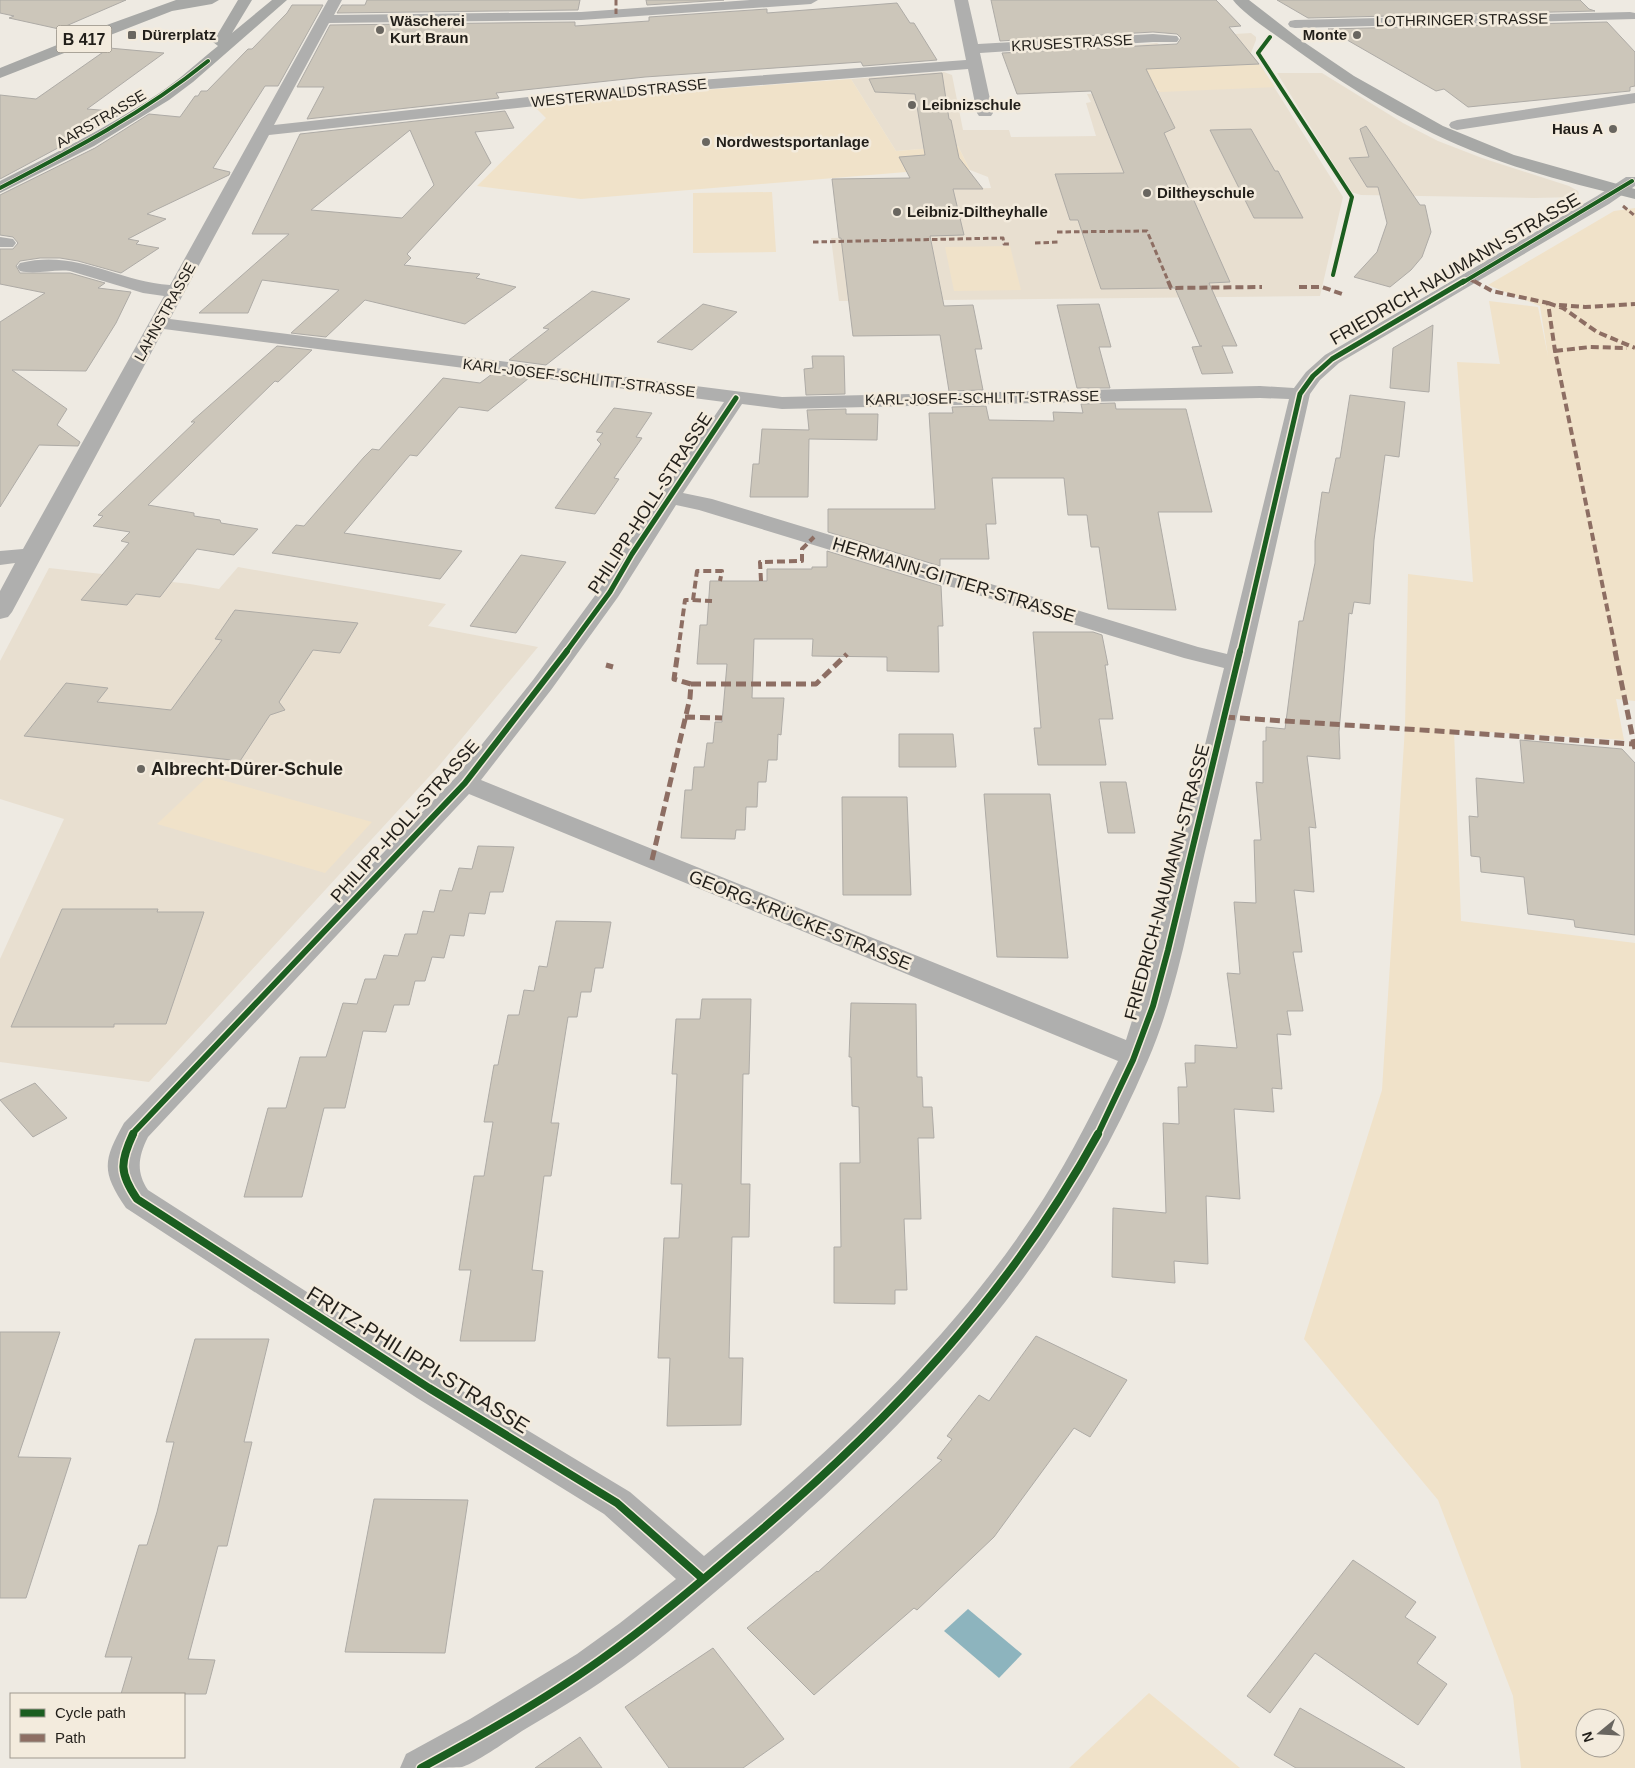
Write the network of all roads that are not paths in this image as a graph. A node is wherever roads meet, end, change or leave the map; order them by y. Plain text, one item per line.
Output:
1 (189, 0) edge
2 (212, 0) edge
3 (245, 0) edge
4 (280, 0) edge
5 (811, 0) edge
6 (961, 0) edge
7 (1240, 0) edge
8 (1615, 0) edge
9 (169, 7) junction
10 (616, 7) edge
11 (328, 8) edge
12 (1632, 17) edge
13 (1291, 21) joint
14 (1172, 39) dead end
15 (973, 56) junction
16 (208, 61) junction
17 (0, 73) edge
18 (1635, 98) edge
19 (985, 113) dead end
20 (1457, 125) junction
21 (265, 131) junction
22 (1630, 186) edge
23 (0, 188) edge
24 (26, 267) dead end
25 (177, 291) junction
26 (159, 323) junction
27 (1300, 394) junction
28 (736, 398) junction
29 (671, 497) junction
30 (32, 555) junction
31 (0, 558) edge
32 (0, 612) edge
33 (1236, 663) junction
34 (465, 783) junction
35 (1134, 1056) junction
36 (121, 1167) joint
37 (703, 1579) junction
38 (421, 1768) edge

1 - 9 main road, B 417
2 - 9 main road, B 417
3 - 16 main road, AARSTRASSE
4 - 16 main road, AARSTRASSE
5 - 10 street
6 - 15 street
7 - 22 main road
8 - 12 street
9 - 17 main road, B 417
10 - 11 street
11 - 21 street, LAHNSTRASSE
12 - 13 street, LOTHRINGER STRASSE
13 - 20 main road
14 - 15 street, KRUSESTRASSE
15 - 19 street
15 - 21 street, WESTERWALDSTRASSE
16 - 23 main road, AARSTRASSE
18 - 20 street
20 - 22 main road
21 - 25 street, LAHNSTRASSE
22 - 27 street, FRIEDRICH-NAUMANN-STRASSE
24 - 25 street
25 - 26 street, LAHNSTRASSE
26 - 28 street, KARL-JOSEF-SCHLITT-STRASSE
26 - 30 street, LAHNSTRASSE
27 - 28 street, KARL-JOSEF-SCHLITT-STRASSE
27 - 33 street, FRIEDRICH-NAUMANN-STRASSE
28 - 29 street, PHILIPP-HOLL-STRASSE
29 - 33 street, HERMANN-GITTER-STRASSE
29 - 34 street, PHILIPP-HOLL-STRASSE
30 - 31 street
30 - 32 street, LAHNSTRASSE
33 - 35 street, FRIEDRICH-NAUMANN-STRASSE
34 - 35 street, GEORG-KRÜCKE-STRASSE
34 - 36 street, PHILIPP-HOLL-STRASSE
35 - 37 street, FRIEDRICH-NAUMANN-STRASSE
36 - 37 street, FRITZ-PHILIPPI-STRASSE
37 - 38 street, FRIEDRICH-NAUMANN-STRASSE

